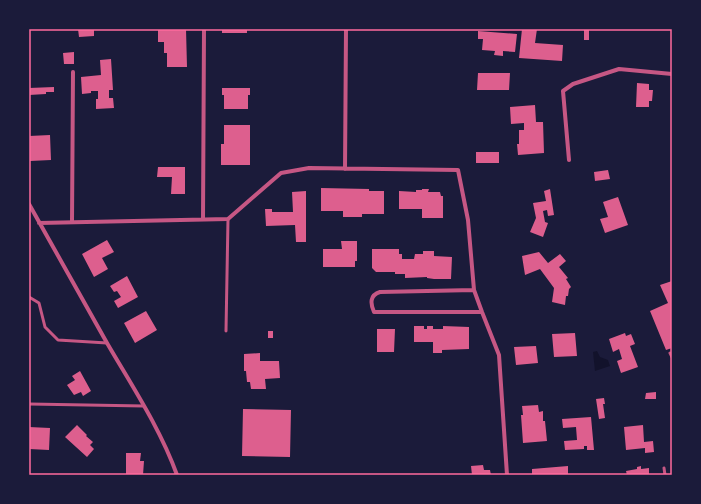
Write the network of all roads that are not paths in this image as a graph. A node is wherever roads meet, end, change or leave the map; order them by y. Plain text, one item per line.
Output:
1 (204, 29) edge
2 (346, 29) edge
3 (73, 72) dead end
4 (672, 74) edge
5 (569, 160) dead end
6 (345, 169) junction
7 (29, 204) edge
8 (203, 219) junction
9 (228, 219) junction
10 (72, 222) junction
11 (39, 223) junction
12 (474, 290) junction
13 (29, 297) edge
14 (482, 312) junction
15 (226, 331) dead end
16 (107, 343) junction
17 (29, 404) edge
18 (144, 406) junction
19 (664, 468) dead end
20 (177, 475) edge
21 (508, 475) edge
22 (665, 475) edge

1 - 8 street
2 - 6 street
3 - 10 street
4 - 5 street
6 - 9 street
6 - 12 street
7 - 11 street
8 - 9 street
8 - 10 street
9 - 15 lane
10 - 11 street
11 - 16 street
12 - 14 street
12 - 14 street
13 - 16 lane
14 - 21 street
16 - 18 street
17 - 18 lane
18 - 20 street
19 - 22 lane

